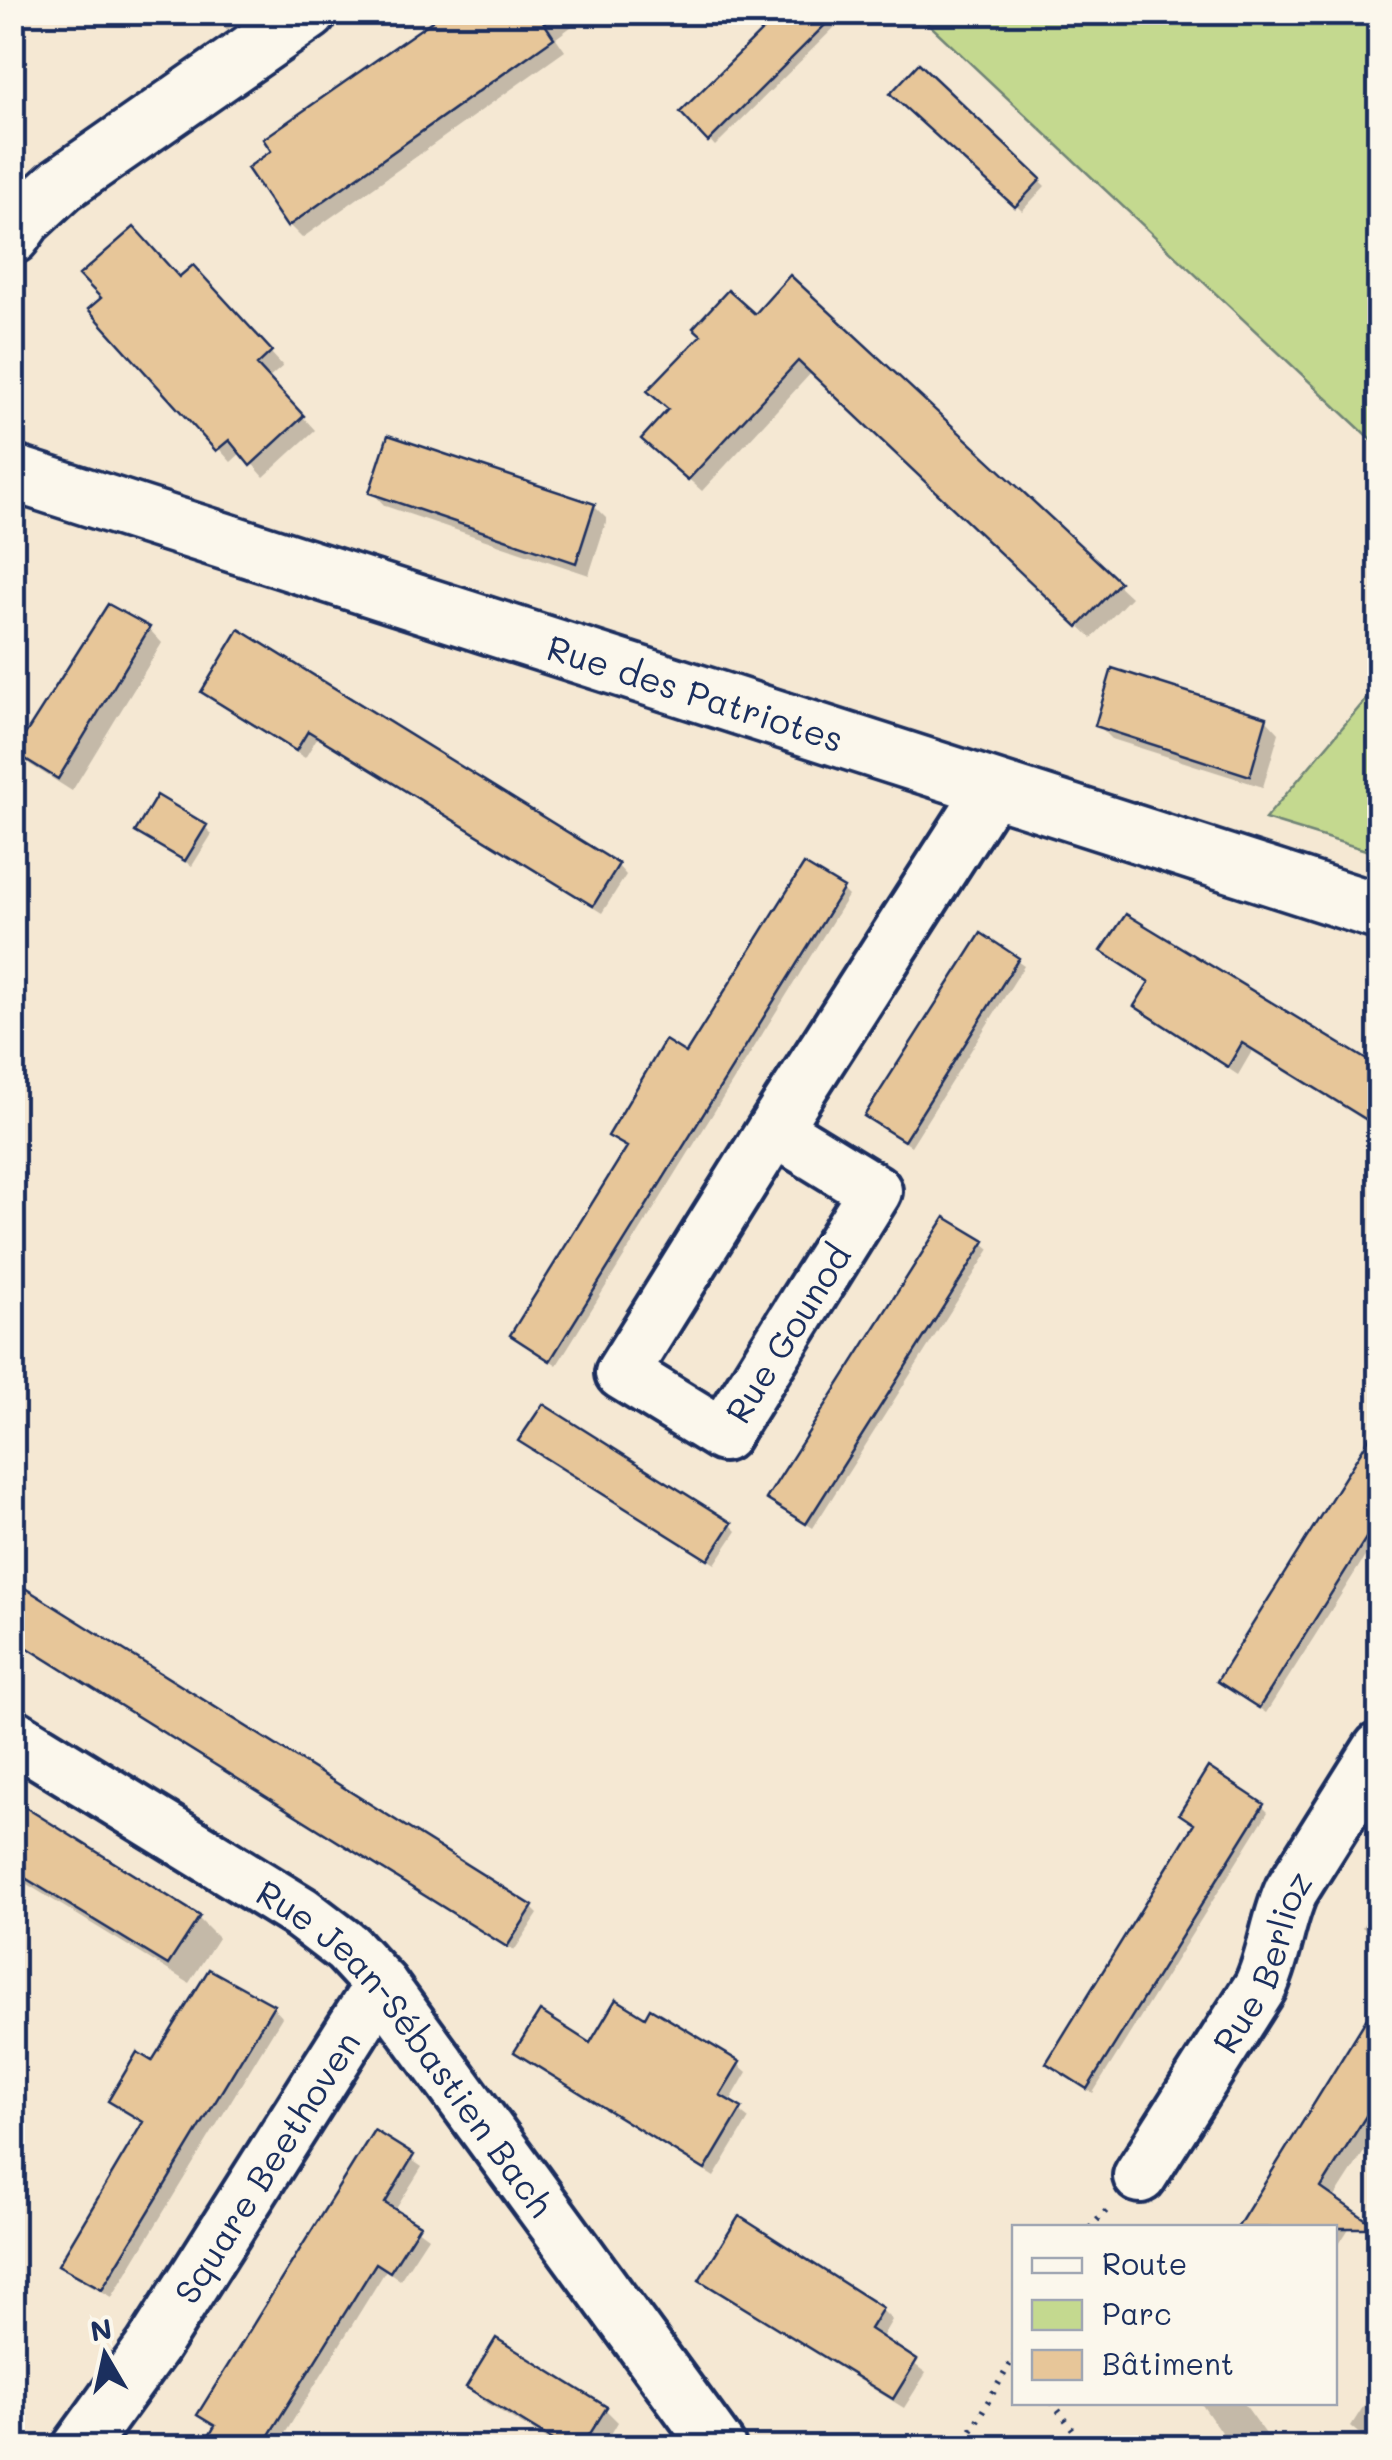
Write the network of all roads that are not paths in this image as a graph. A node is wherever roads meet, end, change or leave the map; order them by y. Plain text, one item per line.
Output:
1 (309, 12) edge
2 (12, 236) edge
3 (12, 473) edge
4 (992, 789) junction
5 (1380, 912) edge
6 (774, 1129) junction
7 (12, 1735) edge
8 (1380, 1749) edge
9 (381, 1985) junction
10 (1140, 2176) dead end
11 (79, 2448) edge
12 (719, 2448) edge

1 - 2 street
3 - 4 street, Rue des Patriotes
4 - 5 street, Rue des Patriotes
4 - 6 street, Rue Gounod
6 - 6 street, Rue Gounod
7 - 9 street, Rue Jean-Sébastien Bach
8 - 10 street, Rue Berlioz
9 - 11 street, Square Beethoven
9 - 12 street, Rue Jean-Sébastien Bach

